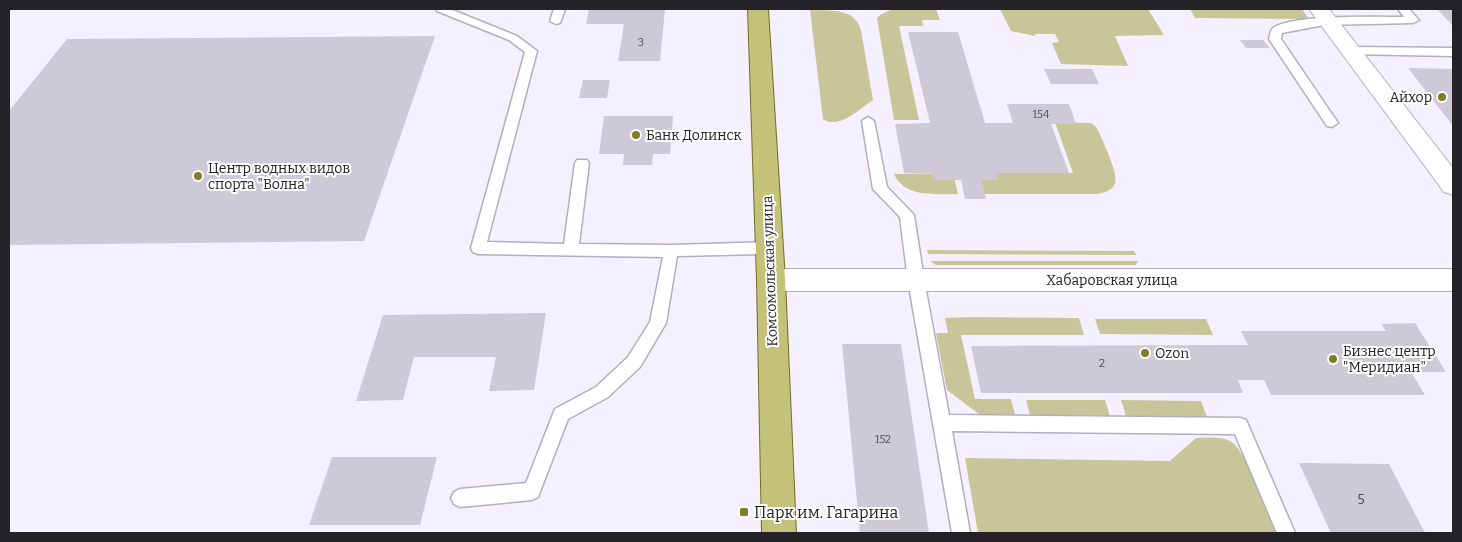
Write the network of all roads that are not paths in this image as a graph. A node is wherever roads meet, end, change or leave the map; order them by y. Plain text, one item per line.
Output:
1 (441, 9) edge
2 (559, 9) edge
3 (758, 9) edge
4 (1403, 9) edge
5 (1324, 15) edge
6 (556, 21) dead end
7 (1351, 51) junction
8 (1453, 52) edge
9 (868, 120) dead end
10 (1332, 124) dead end
11 (582, 163) dead end
12 (1453, 186) edge
13 (769, 248) junction
14 (571, 249) junction
15 (671, 251) junction
16 (771, 280) junction
17 (916, 280) junction
18 (1453, 280) edge
19 (941, 423) junction
20 (460, 498) dead end
21 (779, 533) edge
22 (960, 533) edge
23 (1286, 533) edge

1 - 14 lane
2 - 6 lane
3 - 13 main road, Комсомольская улица
4 - 5 lane
5 - 7 street
5 - 10 lane
7 - 8 lane
7 - 12 street
9 - 17 lane
11 - 14 lane
13 - 15 lane
13 - 16 main road, Комсомольская улица
14 - 15 lane
15 - 20 lane
16 - 17 street, Хабаровская улица
16 - 21 main road, Комсомольская улица
17 - 18 street, Хабаровская улица
17 - 19 lane
19 - 22 lane
19 - 23 lane

